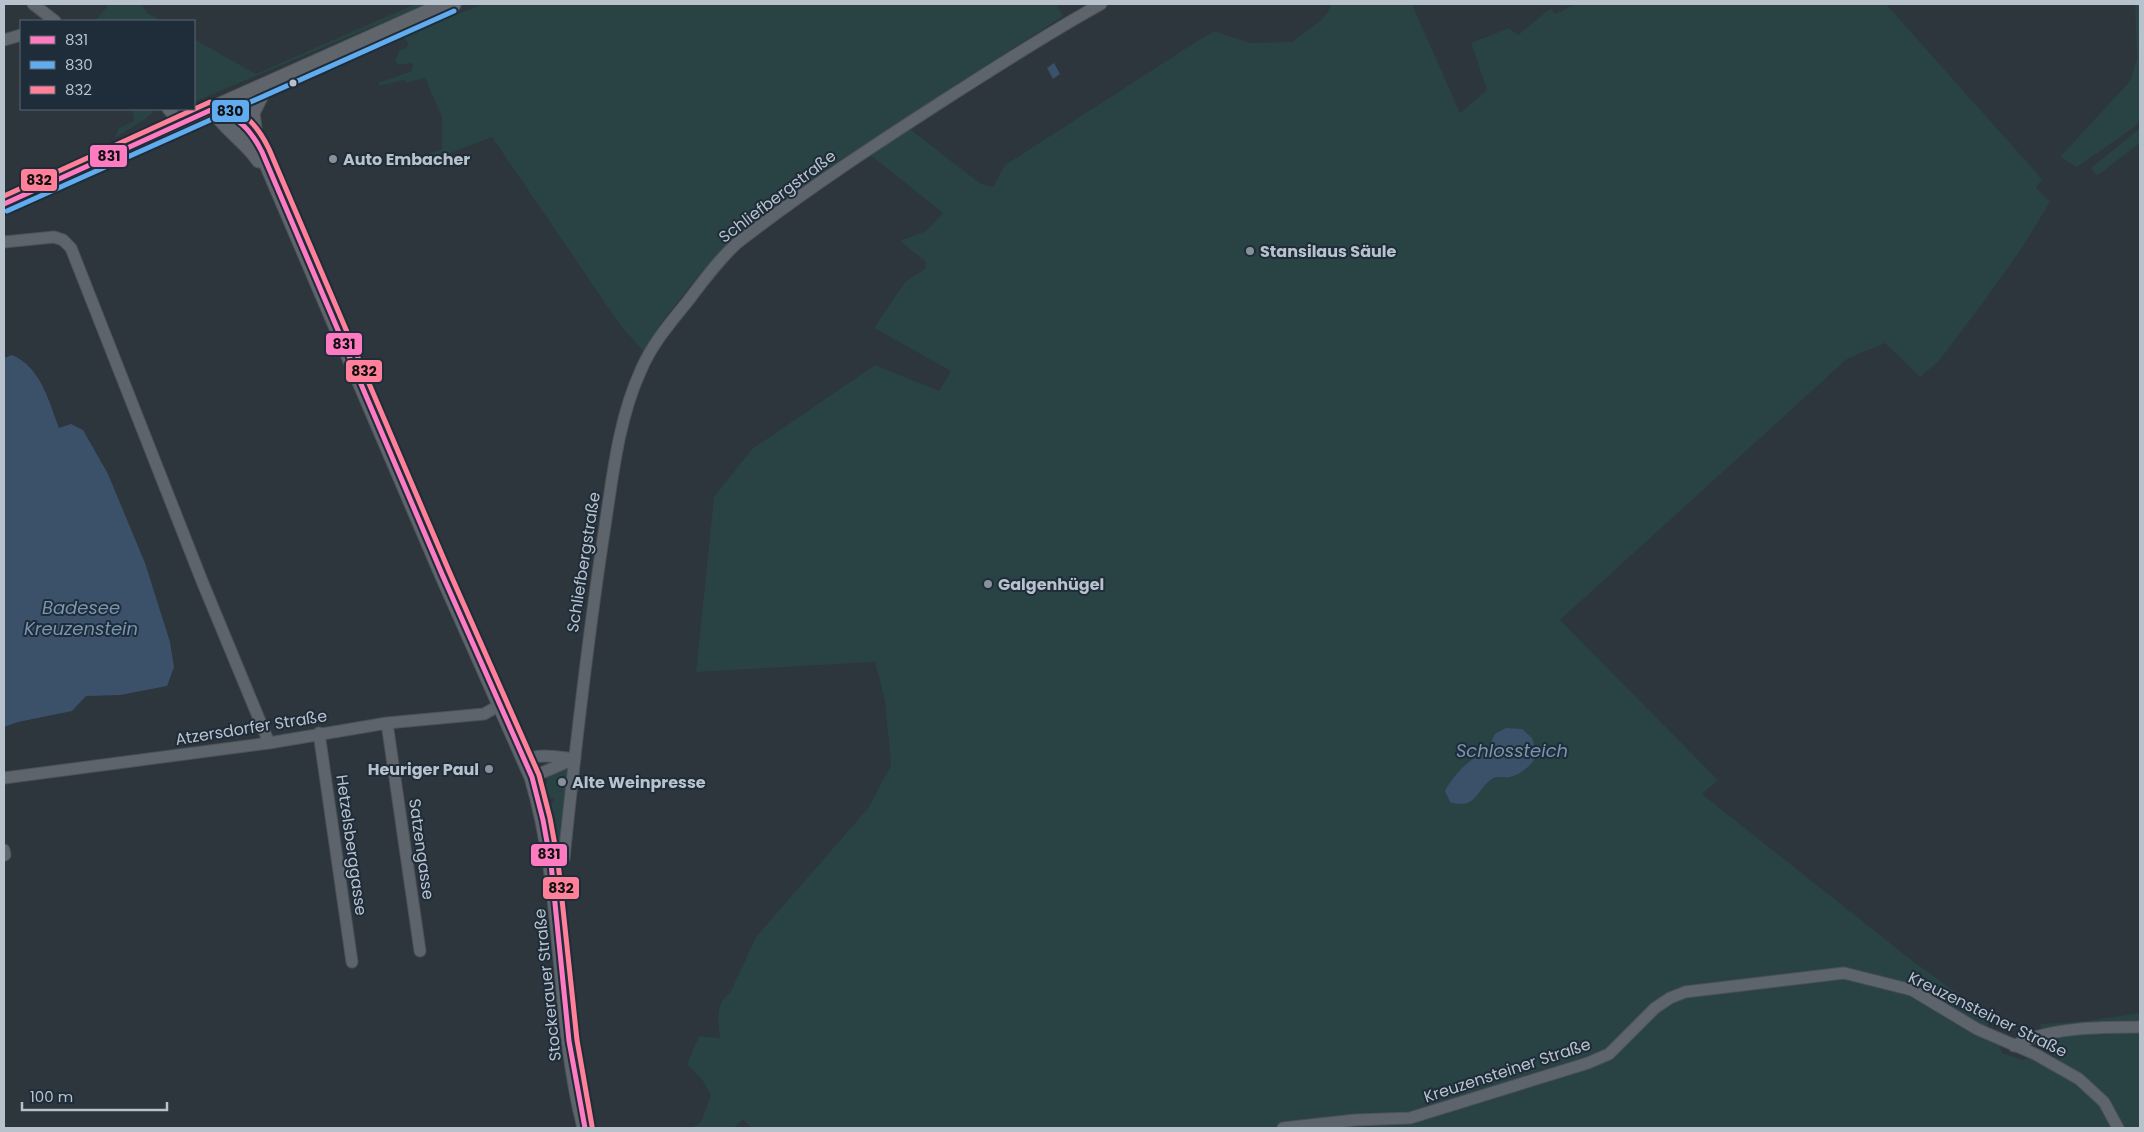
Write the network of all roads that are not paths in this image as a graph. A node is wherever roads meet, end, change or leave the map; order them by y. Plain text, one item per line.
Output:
1 (34, 4) edge
2 (451, 4) edge
3 (1101, 4) edge
4 (54, 20) edge
5 (20, 35) edge
6 (4, 40) edge
7 (264, 86) junction
8 (169, 110) edge
9 (213, 110) junction
10 (181, 124) junction
11 (255, 136) junction
12 (271, 174) junction
13 (4, 204) edge
14 (4, 242) edge
15 (500, 705) junction
16 (387, 723) junction
17 (319, 734) junction
18 (269, 742) junction
19 (575, 759) junction
20 (524, 760) junction
21 (532, 777) junction
22 (4, 778) edge
23 (564, 858) dead end
24 (420, 951) dead end
25 (352, 962) dead end
26 (2140, 1027) edge
27 (2014, 1046) junction
28 (585, 1128) edge
29 (1283, 1128) edge
30 (2118, 1128) edge

1 - 4 street
2 - 7 main road
3 - 19 street, Schliefbergstraße
5 - 6 street
7 - 9 main road
7 - 11 street, Stockerauer Straße
8 - 10 street
9 - 10 main road
9 - 11 street, Stockerauer Straße
9 - 12 street, Stockerauer Straße
10 - 13 main road
11 - 12 street, Stockerauer Straße
12 - 15 street, Stockerauer Straße
14 - 18 street
15 - 16 street, Atzersdorfer Straße
15 - 20 street, Stockerauer Straße
16 - 17 street, Atzersdorfer Straße
16 - 24 street, Satzengasse
17 - 18 street, Atzersdorfer Straße
17 - 25 street, Hetzelsberggasse
18 - 22 street, Atzersdorfer Straße
19 - 20 street
19 - 21 street
19 - 23 street, Schliefbergstraße
20 - 21 street, Stockerauer Straße
21 - 28 street, Stockerauer Straße
26 - 27 street
27 - 29 street, Kreuzensteiner Straße
27 - 30 street, Kreuzensteiner Straße

